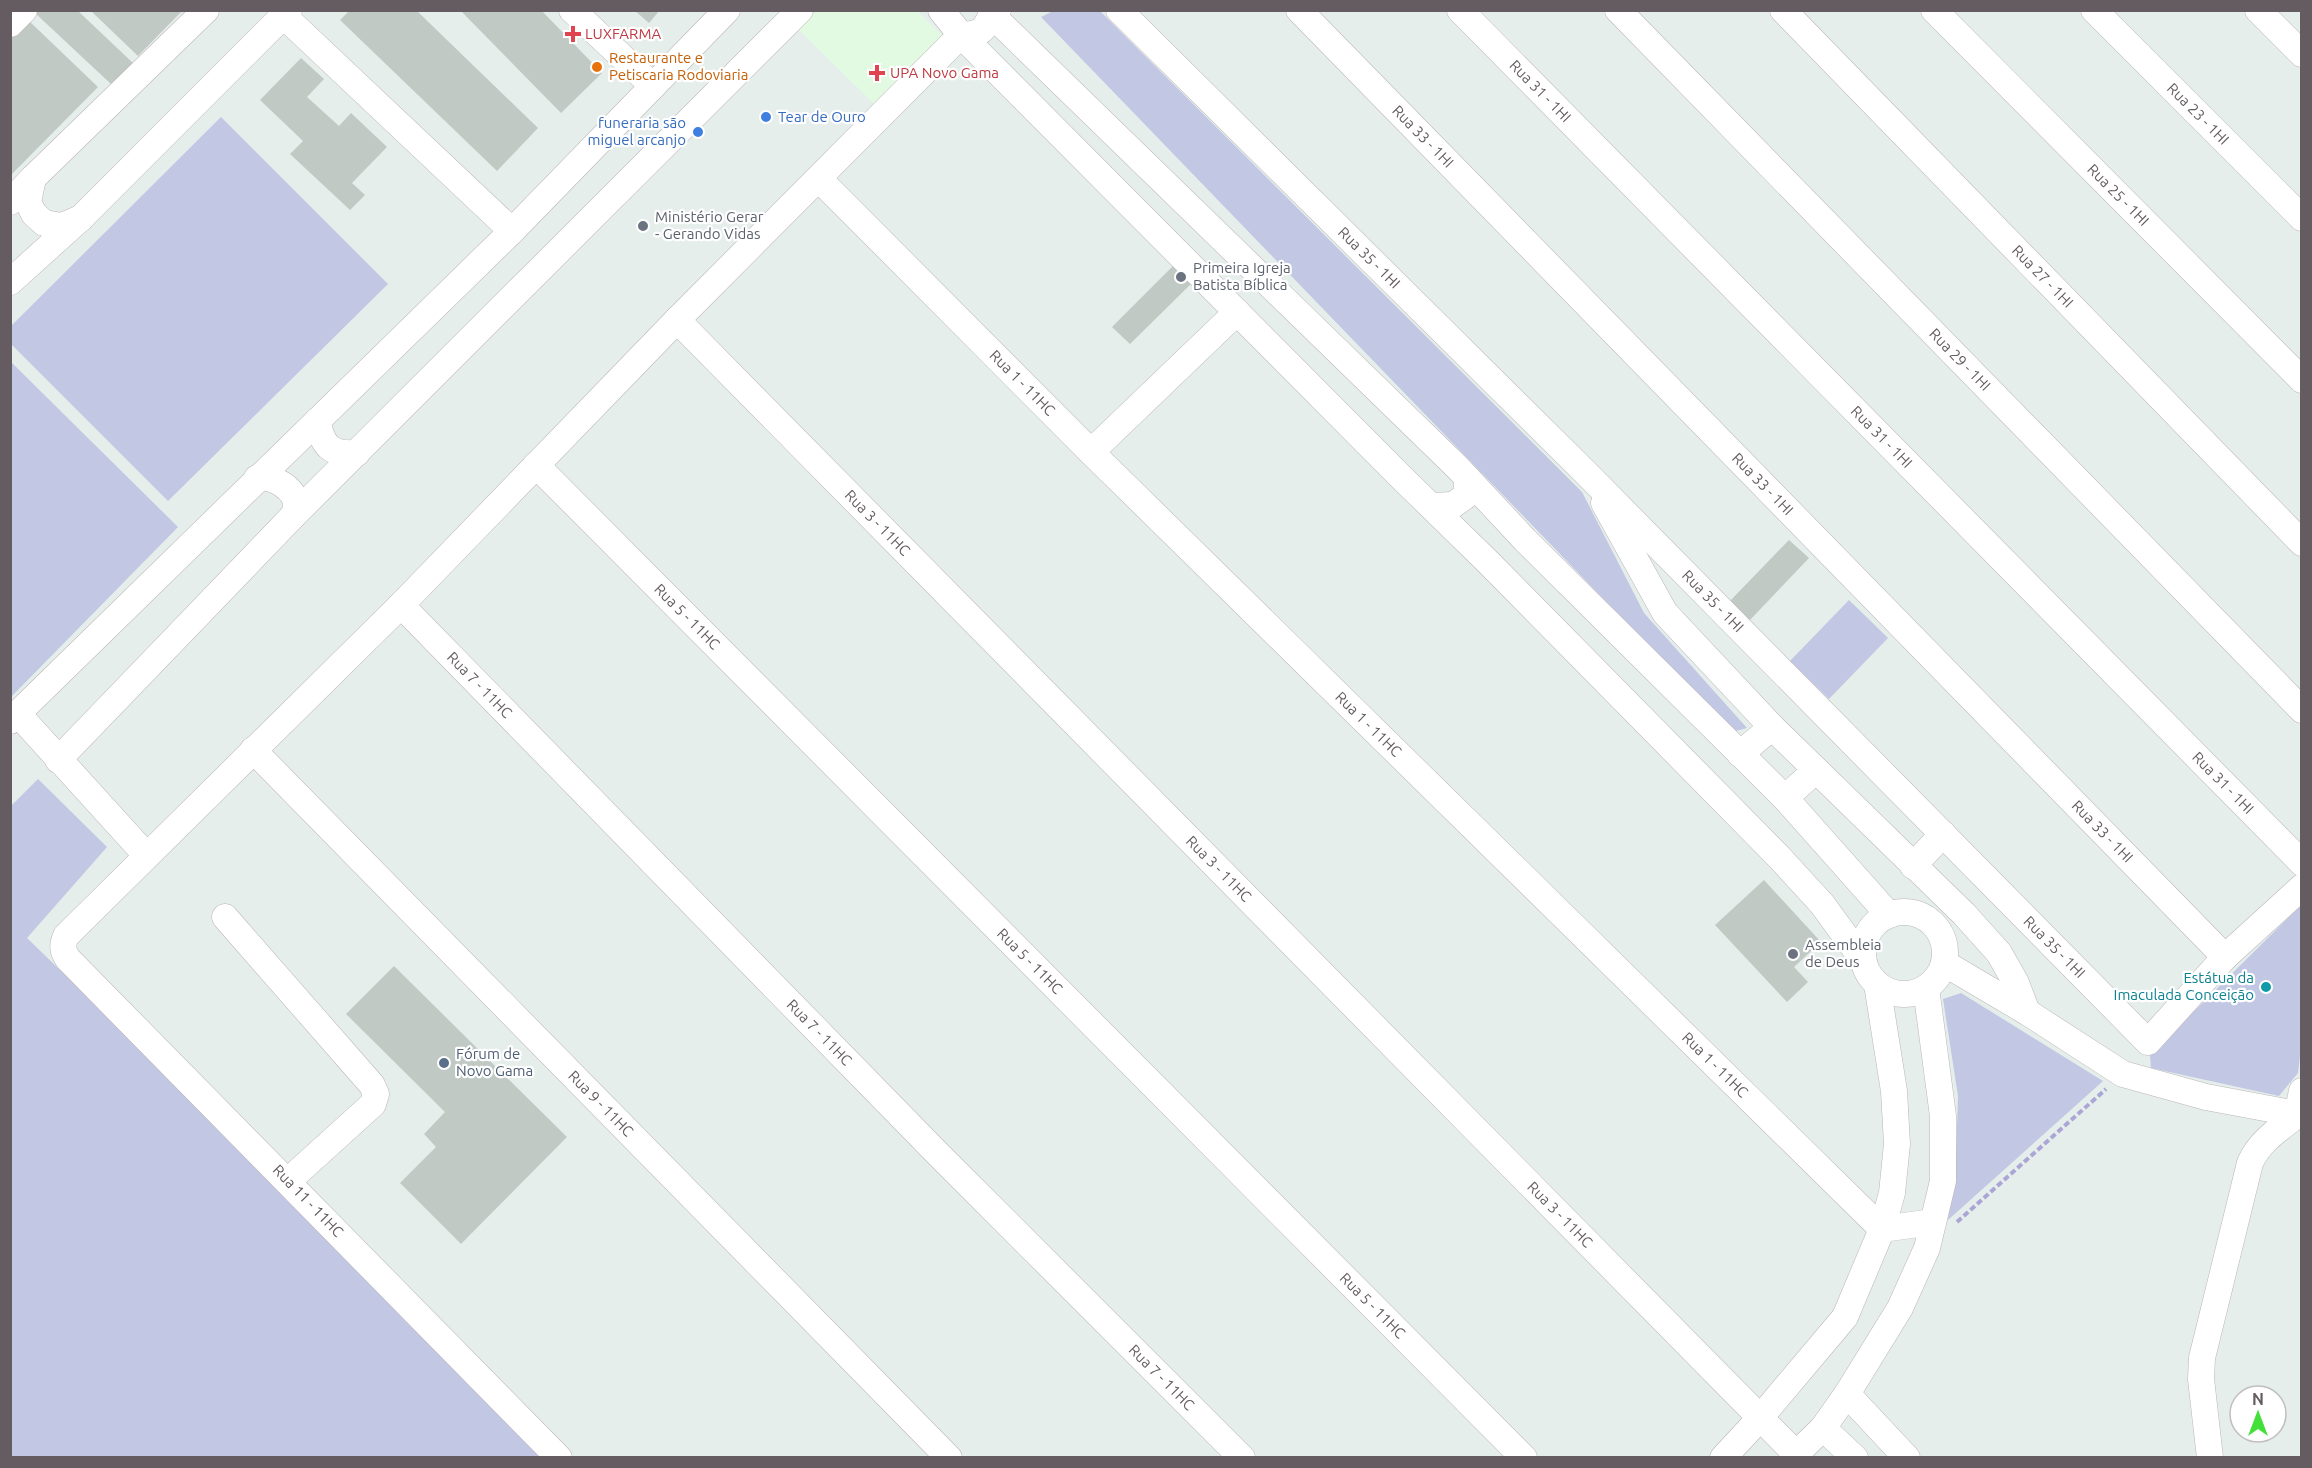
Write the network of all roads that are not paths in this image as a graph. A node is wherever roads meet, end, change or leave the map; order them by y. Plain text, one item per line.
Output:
1 (24, 10) edge
2 (206, 10) edge
3 (572, 10) edge
4 (727, 10) edge
5 (800, 10) edge
6 (941, 10) edge
7 (1119, 10) edge
8 (1299, 10) edge
9 (1460, 10) edge
10 (1618, 10) edge
11 (1783, 10) edge
12 (1934, 10) edge
13 (2094, 10) edge
14 (2258, 10) edge
15 (994, 12) edge
16 (287, 14) edge
17 (10, 24) edge
18 (961, 35) junction
19 (2301, 54) edge
20 (653, 86) junction
21 (33, 178) junction
22 (819, 179) junction
23 (10, 202) edge
24 (81, 218) junction
25 (2301, 218) edge
26 (512, 231) junction
27 (10, 282) edge
28 (1237, 312) junction
29 (677, 320) junction
30 (2301, 380) edge
31 (317, 421) junction
32 (1091, 452) junction
33 (357, 453) junction
34 (536, 465) junction
35 (1588, 474) junction
36 (257, 478) junction
37 (1467, 478) junction
38 (1431, 506) junction
39 (292, 516) junction
40 (1518, 533) junction
41 (2301, 543) edge
42 (1488, 562) junction
43 (1694, 581) junction
44 (401, 605) junction
45 (1665, 613) junction
46 (2301, 710) edge
47 (14, 718) edge
48 (1772, 727) junction
49 (253, 750) junction
50 (1740, 754) junction
51 (58, 760) junction
52 (1816, 770) junction
53 (1785, 798) junction
54 (1943, 834) junction
55 (146, 855) junction
56 (2301, 863) edge
57 (1913, 866) junction
58 (1991, 883) junction
59 (2301, 887) edge
60 (1964, 914) junction
61 (1889, 915) junction
62 (225, 917) dead end
63 (2225, 957) junction
64 (1863, 960) junction
65 (1944, 963) junction
66 (1877, 984) junction
67 (1926, 988) junction
68 (2027, 1012) junction
69 (2300, 1107) edge
70 (288, 1181) junction
71 (1944, 1223) junction
72 (1882, 1229) junction
73 (1847, 1394) junction
74 (1760, 1418) junction
75 (1823, 1428) junction
76 (1794, 1456) edge
77 (559, 1458) edge
78 (949, 1458) edge
79 (1242, 1458) edge
80 (1524, 1458) edge
81 (1723, 1458) edge
82 (1855, 1458) edge
83 (1907, 1458) edge
84 (2210, 1458) edge

1 - 17 street
2 - 21 street
3 - 20 street
4 - 20 street
5 - 33 street
6 - 18 street
7 - 35 street, Rua 35 - 1HI
8 - 63 street, Rua 33 - 1HI
9 - 56 street, Rua 31 - 1HI
10 - 46 street, Rua 29 - 1HI
11 - 41 street, Rua 27 - 1HI
12 - 30 street, Rua 25 - 1HI
13 - 25 street, Rua 23 - 1HI
14 - 19 street
15 - 18 street
15 - 37 street
16 - 24 street
16 - 26 street
18 - 22 street
18 - 28 street
20 - 26 street
21 - 23 street
21 - 24 street
22 - 29 street
22 - 32 street, Rua 1 - 11HC
24 - 27 street
26 - 31 street
28 - 32 street
28 - 38 street
29 - 34 street
29 - 74 street, Rua 3 - 11HC
31 - 33 street
31 - 36 street
32 - 72 street, Rua 1 - 11HC
33 - 39 street
34 - 44 street
34 - 80 street, Rua 5 - 11HC
35 - 43 street, Rua 35 - 1HI
35 - 45 street
36 - 39 street
36 - 47 street
37 - 38 street
37 - 40 street
38 - 42 street
39 - 51 street
40 - 42 street
40 - 50 street
42 - 64 street
43 - 45 street
43 - 54 street, Rua 35 - 1HI
44 - 49 street
44 - 79 street, Rua 7 - 11HC
45 - 48 street
47 - 51 street
48 - 50 street
48 - 52 street
49 - 55 street
49 - 78 street, Rua 9 - 11HC
50 - 53 street
51 - 55 street
52 - 53 street
52 - 57 street
53 - 61 street
54 - 57 street
54 - 58 street, Rua 35 - 1HI
55 - 70 street, Rua 11 - 11HC
57 - 60 street
58 - 60 street
58 - 63 street, Rua 35 - 1HI
59 - 63 street, Rua 35 - 1HI
60 - 68 street
61 - 64 street
61 - 65 street
62 - 70 street
64 - 66 street
65 - 67 street
65 - 68 street
66 - 67 street
66 - 72 street
67 - 71 street
68 - 69 street
69 - 84 street
70 - 77 street, Rua 11 - 11HC
71 - 72 street
71 - 73 street
72 - 74 street
73 - 75 street
73 - 83 street
74 - 76 street, Rua 3 - 11HC
74 - 81 street
75 - 76 street
75 - 82 street

